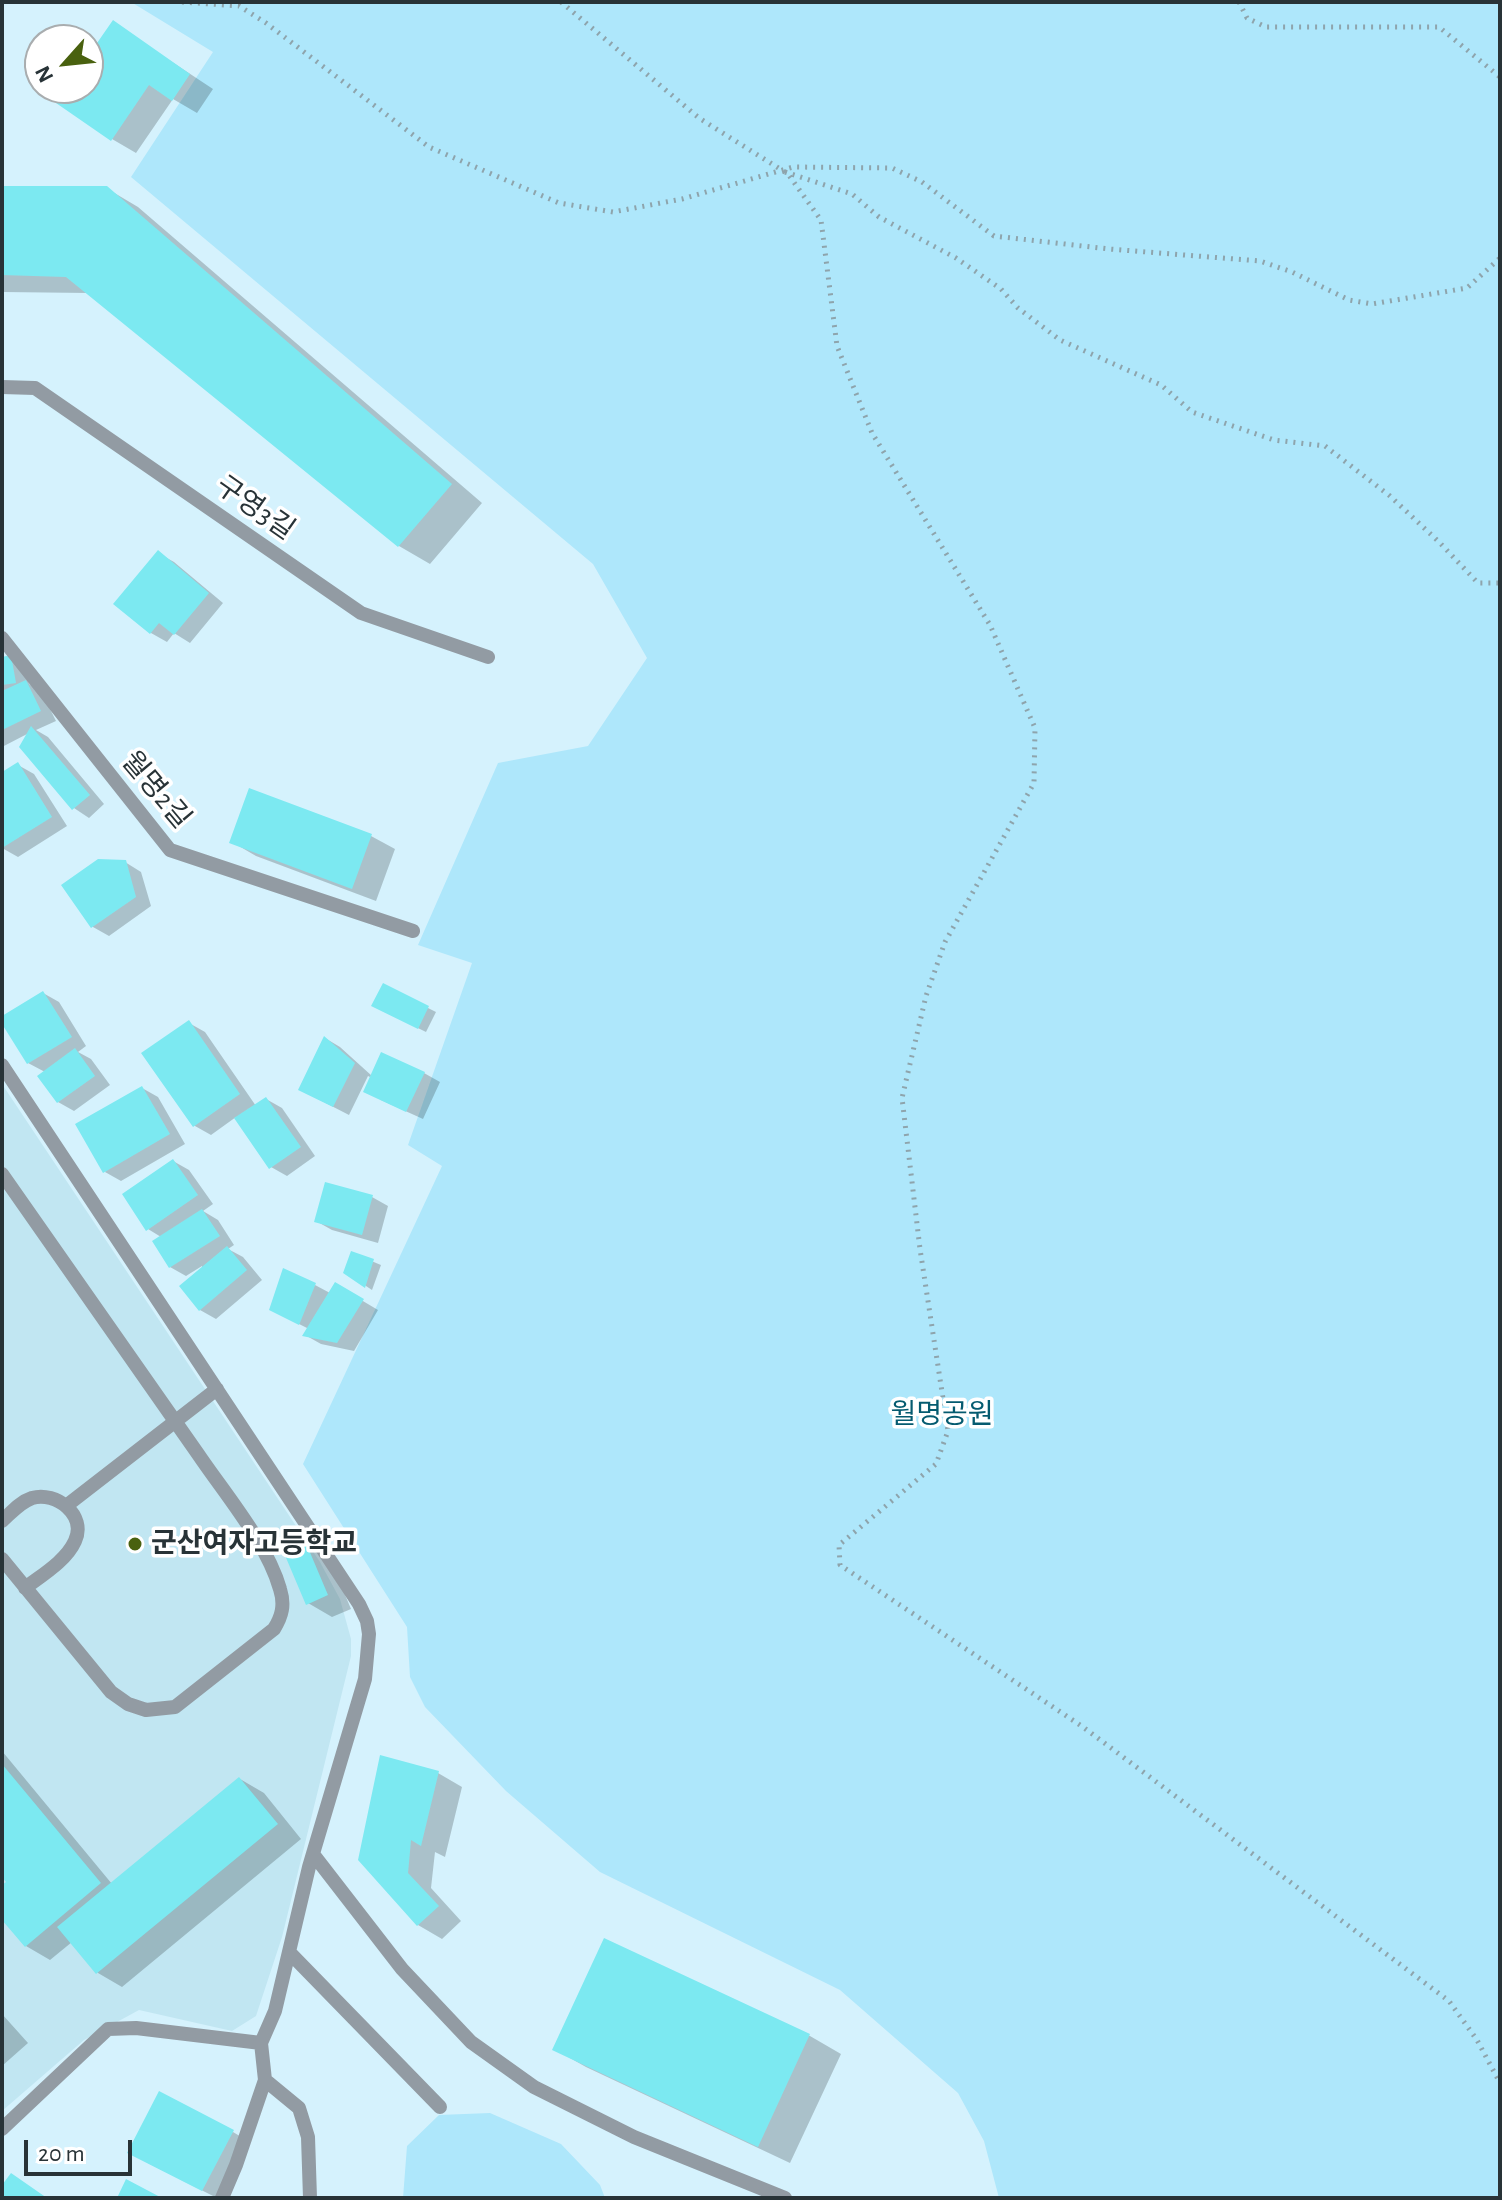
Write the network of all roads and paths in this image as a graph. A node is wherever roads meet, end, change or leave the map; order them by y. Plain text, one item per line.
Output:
1 (182, 2) edge
2 (561, 2) edge
3 (1239, 2) edge
4 (1500, 77) edge
5 (781, 170) junction
6 (1500, 258) edge
7 (2, 387) edge
8 (1500, 583) edge
9 (2, 638) edge
10 (488, 657) dead end
11 (413, 931) dead end
12 (2, 1065) edge
13 (2, 1174) edge
14 (217, 1389) junction
15 (175, 1422) junction
16 (66, 1506) junction
17 (2, 1521) edge
18 (2, 1559) edge
19 (25, 1588) junction
20 (313, 1854) junction
21 (289, 1952) junction
22 (261, 2043) junction
23 (265, 2080) junction
24 (1500, 2083) edge
25 (440, 2107) dead end
26 (2, 2129) edge
27 (222, 2198) edge
28 (310, 2198) edge
29 (785, 2198) edge

1 - 5 path
2 - 5 path
3 - 4 path
5 - 6 path
5 - 8 path
5 - 24 path
7 - 10 lane, 구영3길
9 - 11 lane, 월명2길
12 - 14 lane
13 - 15 lane
14 - 15 lane
14 - 20 lane
15 - 16 lane
15 - 19 lane
16 - 17 lane
16 - 19 lane
18 - 19 lane
20 - 21 lane
20 - 29 lane
21 - 22 lane
21 - 25 lane
22 - 23 lane
22 - 26 lane
23 - 27 lane
23 - 28 lane

